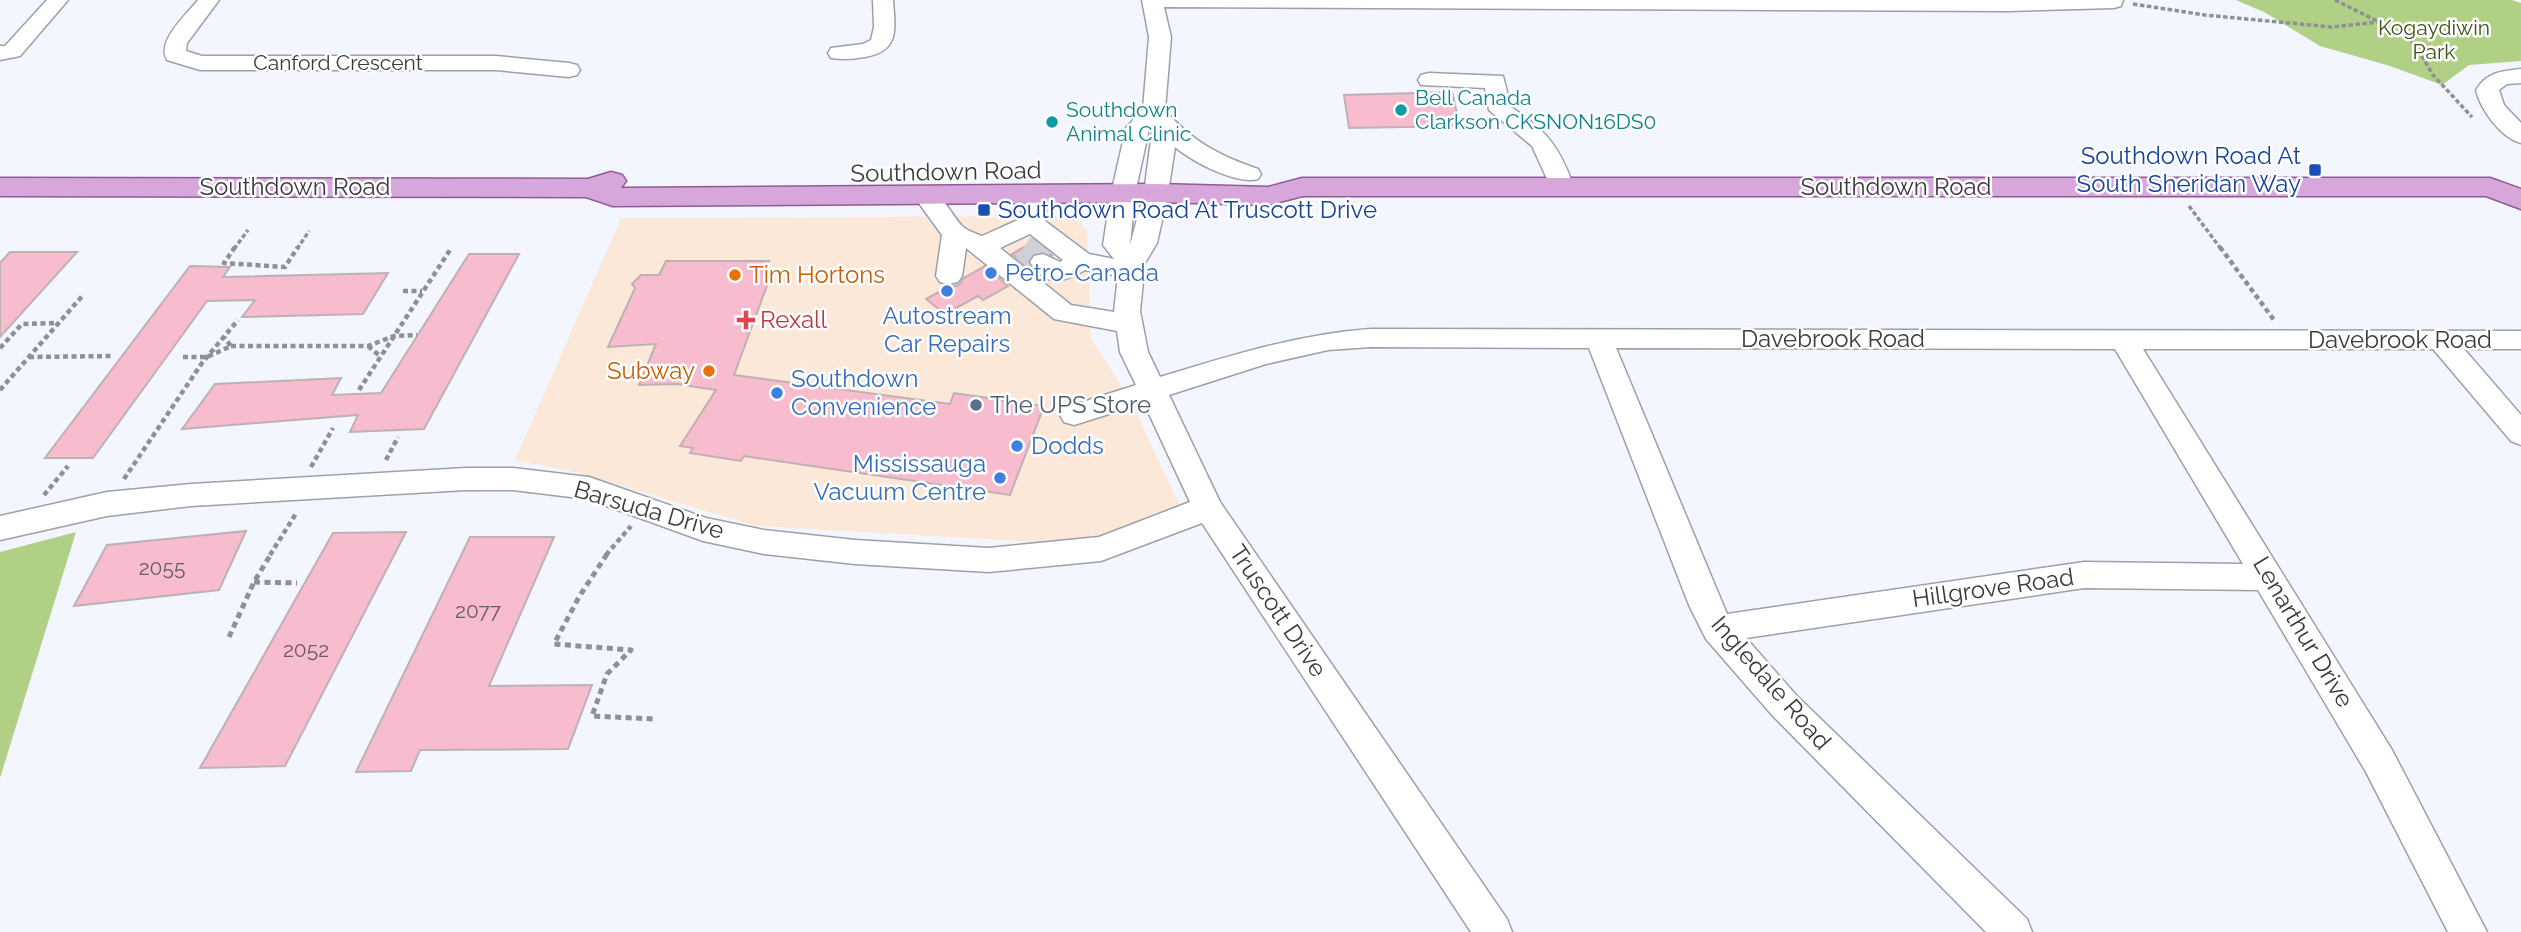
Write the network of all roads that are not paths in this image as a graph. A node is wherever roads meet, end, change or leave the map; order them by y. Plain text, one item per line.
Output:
1 (58, 0) edge
2 (209, 0) edge
3 (883, 0) edge
4 (1152, 0) edge
5 (1609, 1) edge
6 (2114, 2) edge
7 (2007, 3) edge
8 (0, 53) edge
9 (839, 54) dead end
10 (569, 70) dead end
11 (2521, 76) edge
12 (1430, 80) dead end
13 (1160, 118) junction
14 (2521, 136) edge
15 (1249, 174) junction
16 (2521, 176) edge
17 (1126, 182) junction
18 (1157, 182) junction
19 (0, 187) edge
20 (1301, 187) junction
21 (1562, 187) junction
22 (2490, 187) junction
23 (590, 188) junction
24 (925, 195) junction
25 (1047, 195) junction
26 (2521, 200) edge
27 (955, 234) junction
28 (982, 246) junction
29 (1041, 250) junction
30 (1132, 266) junction
31 (948, 276) dead end
32 (1033, 288) junction
33 (1129, 324) junction
34 (1599, 339) junction
35 (2124, 340) junction
36 (2441, 340) junction
37 (2521, 340) edge
38 (1152, 390) junction
39 (1074, 415) dead end
40 (2521, 434) edge
41 (1208, 508) junction
42 (0, 528) edge
43 (2270, 577) junction
44 (1718, 629) junction
45 (1493, 932) edge
46 (2013, 932) edge
47 (2468, 932) edge

1 - 8 street
2 - 10 street, Canford Crescent
3 - 9 street
4 - 5 street
4 - 13 street, Truscott Drive
5 - 7 street
6 - 7 street
11 - 14 street
12 - 21 street
13 - 15 street
13 - 17 street, Truscott Drive
13 - 18 street, Truscott Drive
15 - 18 main road, Southdown Road
15 - 20 main road, Southdown Road
16 - 22 main road, Southdown Road
17 - 18 main road, Southdown Road
17 - 23 main road, Southdown Road
17 - 25 main road, Southdown Road
17 - 30 street, Truscott Drive
18 - 20 main road, Southdown Road
18 - 30 street, Truscott Drive
19 - 23 main road, Southdown Road
20 - 21 main road, Southdown Road
21 - 22 main road, Southdown Road
22 - 26 main road, Southdown Road
23 - 24 main road, Southdown Road
24 - 25 main road, Southdown Road
24 - 27 street
25 - 29 street
27 - 28 street
27 - 31 street
28 - 29 street
28 - 32 street
29 - 30 street
29 - 32 street
30 - 33 street, Truscott Drive
32 - 33 street
33 - 38 street, Truscott Drive
34 - 35 street, Davebrook Road
34 - 38 street, Davebrook Road
34 - 44 street, Ingledale Road
35 - 36 street, Davebrook Road
35 - 43 street, Lenarthur Drive
36 - 37 street, Davebrook Road
36 - 40 street
38 - 39 street, Davebrook Road
38 - 41 street, Truscott Drive
41 - 42 street, Barsuda Drive
41 - 45 street, Truscott Drive
43 - 44 street, Hillgrove Road
43 - 47 street, Lenarthur Drive
44 - 46 street, Ingledale Road

